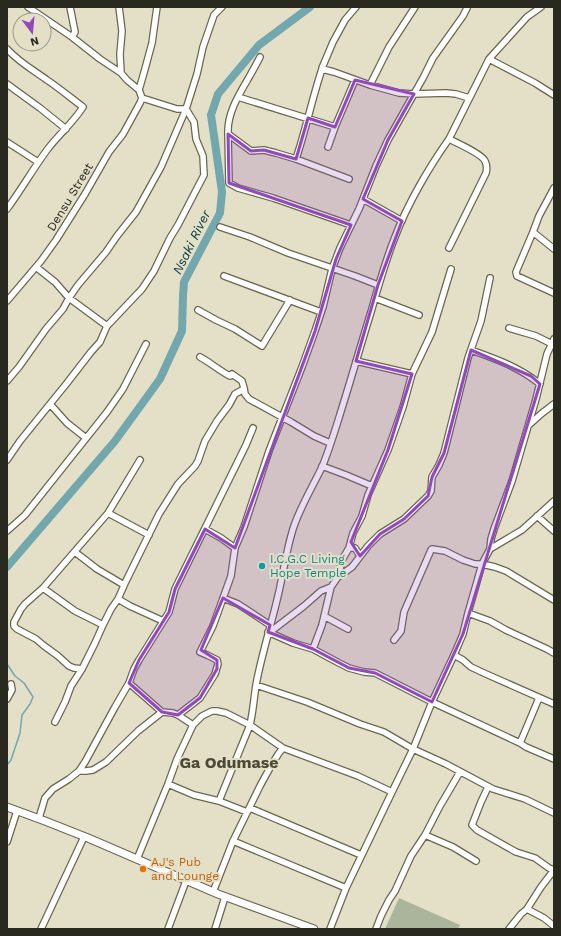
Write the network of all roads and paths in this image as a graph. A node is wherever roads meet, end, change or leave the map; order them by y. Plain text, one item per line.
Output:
1 (28, 7) edge
2 (70, 7) edge
3 (119, 7) edge
4 (158, 7) edge
5 (222, 7) edge
6 (356, 7) edge
7 (415, 7) edge
8 (541, 7) edge
9 (467, 8) edge
10 (72, 37) junction
11 (7, 49) edge
12 (260, 57) dead end
13 (489, 59) junction
14 (325, 70) junction
15 (121, 73) junction
16 (355, 80) junction
17 (7, 84) edge
18 (370, 85) junction
19 (139, 90) junction
20 (414, 94) junction
21 (554, 95) edge
22 (238, 97) junction
23 (142, 98) junction
24 (469, 98) junction
25 (186, 109) junction
26 (308, 118) junction
27 (334, 127) junction
28 (66, 128) junction
29 (228, 134) junction
30 (449, 139) junction
31 (7, 142) edge
32 (328, 147) dead end
33 (296, 159) junction
34 (38, 162) junction
35 (350, 178) dead end
36 (554, 188) edge
37 (363, 199) junction
38 (7, 209) edge
39 (402, 221) junction
40 (351, 225) junction
41 (220, 227) dead end
42 (533, 232) junction
43 (449, 248) dead end
44 (554, 249) edge
45 (36, 267) junction
46 (332, 269) junction
47 (451, 269) dead end
48 (224, 276) dead end
49 (490, 278) dead end
50 (378, 286) junction
51 (554, 293) edge
52 (69, 298) junction
53 (375, 298) junction
54 (290, 300) junction
55 (7, 301) edge
56 (198, 310) dead end
57 (321, 312) junction
58 (419, 315) dead end
59 (108, 326) junction
60 (509, 328) dead end
61 (553, 341) edge
62 (146, 344) dead end
63 (471, 350) junction
64 (200, 357) dead end
65 (356, 360) junction
66 (412, 374) junction
67 (7, 381) edge
68 (540, 384) junction
69 (244, 389) junction
70 (50, 404) junction
71 (554, 404) edge
72 (282, 418) junction
73 (529, 425) junction
74 (253, 428) dead end
75 (86, 438) junction
76 (330, 444) junction
77 (7, 460) edge
78 (140, 460) dead end
79 (322, 466) junction
80 (372, 486) junction
81 (554, 501) edge
82 (108, 513) junction
83 (537, 516) junction
84 (205, 529) junction
85 (7, 531) edge
86 (554, 531) edge
87 (149, 535) junction
88 (235, 548) junction
89 (349, 548) junction
90 (490, 549) junction
91 (75, 552) junction
92 (360, 556) junction
93 (482, 564) junction
94 (338, 577) junction
95 (124, 585) junction
96 (332, 587) junction
97 (44, 588) junction
98 (223, 598) junction
99 (118, 599) junction
100 (554, 600) edge
101 (468, 613) junction
102 (324, 616) junction
103 (163, 621) junction
104 (103, 625) junction
105 (270, 625) junction
106 (348, 628) dead end
107 (269, 632) junction
108 (394, 640) dead end
109 (313, 649) junction
110 (554, 653) edge
111 (454, 655) junction
112 (82, 669) junction
113 (129, 683) junction
114 (11, 684) dead end
115 (256, 685) junction
116 (539, 698) junction
117 (7, 700) edge
118 (432, 702) junction
119 (554, 704) edge
120 (162, 712) junction
121 (178, 715) junction
122 (54, 722) dead end
123 (194, 725) junction
124 (250, 725) junction
125 (520, 744) junction
126 (283, 748) junction
127 (413, 749) junction
128 (554, 759) edge
129 (79, 771) junction
130 (460, 772) junction
131 (168, 784) junction
132 (488, 787) junction
133 (392, 792) junction
134 (218, 801) junction
135 (7, 807) edge
136 (248, 810) junction
137 (17, 811) junction
138 (554, 813) edge
139 (39, 818) junction
140 (425, 835) junction
141 (84, 837) junction
142 (233, 841) junction
143 (7, 842) edge
144 (361, 854) junction
145 (137, 859) junction
146 (476, 861) dead end
147 (554, 870) edge
148 (186, 881) junction
149 (346, 888) junction
150 (213, 892) junction
151 (225, 897) junction
152 (527, 909) junction
153 (554, 926) edge
154 (41, 929) edge
155 (168, 929) edge
156 (216, 929) edge
157 (314, 929) edge
158 (330, 929) edge
159 (376, 929) edge
160 (509, 929) edge

1 - 10 street
2 - 10 street
3 - 15 street
4 - 19 street
5 - 25 street
6 - 14 street
7 - 18 street
8 - 13 street
9 - 20 street
10 - 15 street
11 - 28 street
12 - 22 street
13 - 21 street
13 - 24 street
14 - 16 street
14 - 26 street
15 - 19 street
16 - 18 street
16 - 27 street
17 - 28 street
18 - 20 street
19 - 23 street
20 - 24 street
20 - 37 street
22 - 26 street
22 - 29 street
23 - 25 street
23 - 45 street, Densu Street
24 - 30 street
25 - 52 street
25 - 59 street
26 - 27 street
26 - 33 street
27 - 32 street
28 - 34 street
29 - 33 street
29 - 40 street
30 - 39 street
30 - 43 street
31 - 34 street
33 - 35 street
34 - 38 street
36 - 42 street
37 - 39 street
37 - 40 street
39 - 50 street
40 - 46 street
41 - 46 street
42 - 44 street
42 - 51 street
45 - 52 street
45 - 55 street, Densu Street
46 - 50 street
46 - 57 street
47 - 66 street
48 - 54 street
49 - 63 street
50 - 53 street
52 - 59 street
52 - 67 street
53 - 58 street
53 - 65 street
54 - 56 street
54 - 57 street
57 - 72 street
59 - 70 street
60 - 61 street
61 - 68 street
62 - 75 street
63 - 68 street
63 - 92 street
64 - 69 street
65 - 66 street
65 - 76 street
66 - 80 street
68 - 73 street
69 - 72 street
69 - 87 street
70 - 75 street
70 - 77 street
71 - 73 street
72 - 76 street
72 - 88 street
73 - 90 street
74 - 84 street
75 - 85 street
76 - 79 street
78 - 82 street
79 - 80 street
79 - 105 street
80 - 89 street
81 - 83 street
82 - 87 street
82 - 91 street
83 - 86 street
83 - 90 street
84 - 88 street
84 - 103 street
87 - 95 street
88 - 98 street
89 - 92 street
89 - 94 street
90 - 93 street
91 - 95 street
91 - 97 street
92 - 94 street
93 - 100 street
93 - 101 street
93 - 108 street
94 - 96 street
95 - 99 street
96 - 102 street
96 - 107 street
97 - 104 street
97 - 112 street
98 - 105 street
98 - 121 street
99 - 103 street
99 - 104 street
101 - 110 street
101 - 111 street
102 - 106 street
102 - 109 street
103 - 113 street
104 - 112 street
105 - 107 street
107 - 109 street
107 - 115 street
109 - 118 street
111 - 116 street
111 - 118 street
112 - 122 street
113 - 120 street
113 - 129 street
114 - 117 street
115 - 124 street
115 - 127 street
116 - 119 street
116 - 125 street
118 - 125 street
118 - 127 street
120 - 121 street
120 - 129 street
121 - 123 street
123 - 124 street
123 - 131 street
124 - 126 street
124 - 134 street
125 - 128 street
126 - 133 street
126 - 136 street
127 - 130 street
127 - 133 street
129 - 139 street
130 - 132 street
130 - 140 street
131 - 134 street
131 - 145 street
132 - 138 street
132 - 147 street
133 - 144 street
134 - 136 street
135 - 137 street
136 - 142 street
136 - 144 street
137 - 139 street
137 - 143 street
139 - 141 street
140 - 146 street
140 - 159 street
141 - 145 street
141 - 154 street
142 - 149 street
142 - 150 street
144 - 149 street
145 - 148 street
147 - 152 street
148 - 150 street
148 - 155 street
149 - 158 street
150 - 151 street
151 - 156 street
151 - 157 street
152 - 153 street
152 - 160 street

